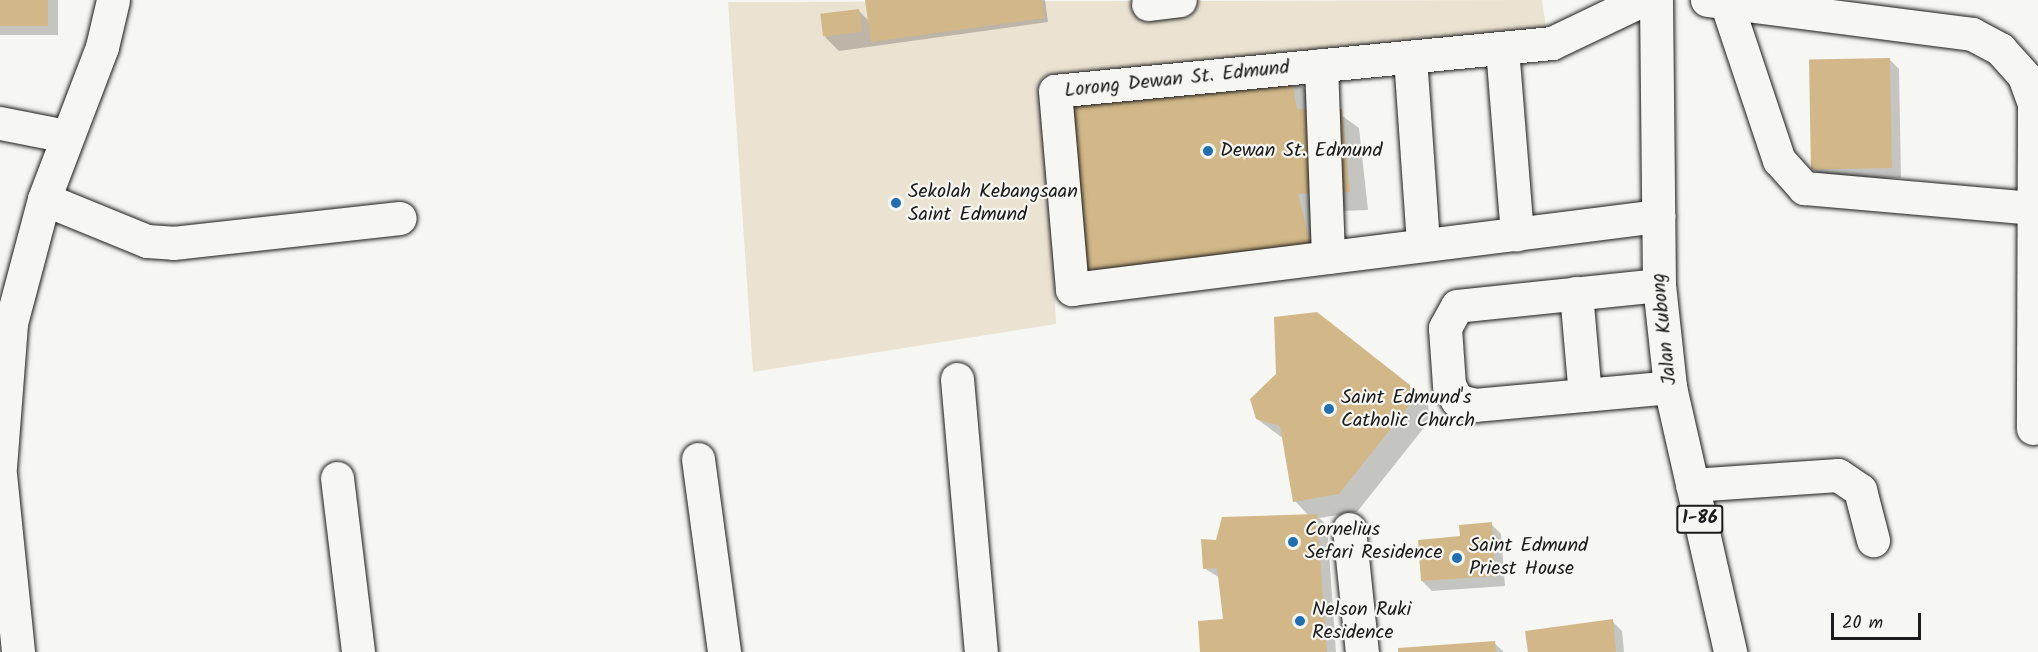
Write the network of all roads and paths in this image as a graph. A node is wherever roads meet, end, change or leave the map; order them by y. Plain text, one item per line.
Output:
1 (112, 0) edge
2 (1180, 0) edge
3 (1642, 0) edge
4 (1656, 0) edge
5 (1716, 1) edge
6 (1148, 4) dead end
7 (1502, 48) junction
8 (1410, 57) junction
9 (1321, 65) junction
10 (0, 123) edge
11 (66, 136) junction
12 (44, 199) junction
13 (2032, 208) junction
14 (1658, 216) junction
15 (400, 218) dead end
16 (1517, 234) junction
17 (1423, 245) junction
18 (1328, 257) junction
19 (1659, 285) junction
20 (1576, 293) junction
21 (957, 379) dead end
22 (1670, 387) junction
23 (1585, 395) junction
24 (2033, 428) dead end
25 (698, 459) dead end
26 (0, 467) edge
27 (0, 474) edge
28 (337, 478) dead end
29 (1692, 485) junction
30 (1349, 529) dead end
31 (1873, 540) dead end
32 (18, 652) edge
33 (358, 652) edge
34 (724, 652) edge
35 (981, 652) edge
36 (1362, 652) edge
37 (1730, 652) edge

1 - 11 main road
2 - 6 main road
3 - 7 main road, Lorong Dewan St. Edmund
4 - 14 main road, Jalan Kubong / 1-86
5 - 13 main road
5 - 13 main road
7 - 8 main road, Lorong Dewan St. Edmund
7 - 16 main road
8 - 9 main road, Lorong Dewan St. Edmund
8 - 17 main road
9 - 18 main road
9 - 18 main road, Lorong Dewan St. Edmund
10 - 11 main road
11 - 12 main road
12 - 15 main road
12 - 26 main road
13 - 24 main road
14 - 16 main road, Lorong Dewan St. Edmund
14 - 19 main road, Jalan Kubong / 1-86
16 - 17 main road, Lorong Dewan St. Edmund
17 - 18 main road, Lorong Dewan St. Edmund
19 - 20 main road
19 - 22 main road, Jalan Kubong / 1-86
20 - 23 main road
20 - 23 main road
21 - 35 main road
22 - 23 main road
22 - 29 main road, Jalan Kubong / 1-86
25 - 34 main road
27 - 32 main road
28 - 33 main road
29 - 31 main road
29 - 37 main road, Jalan Kubong / 1-86
30 - 36 main road

